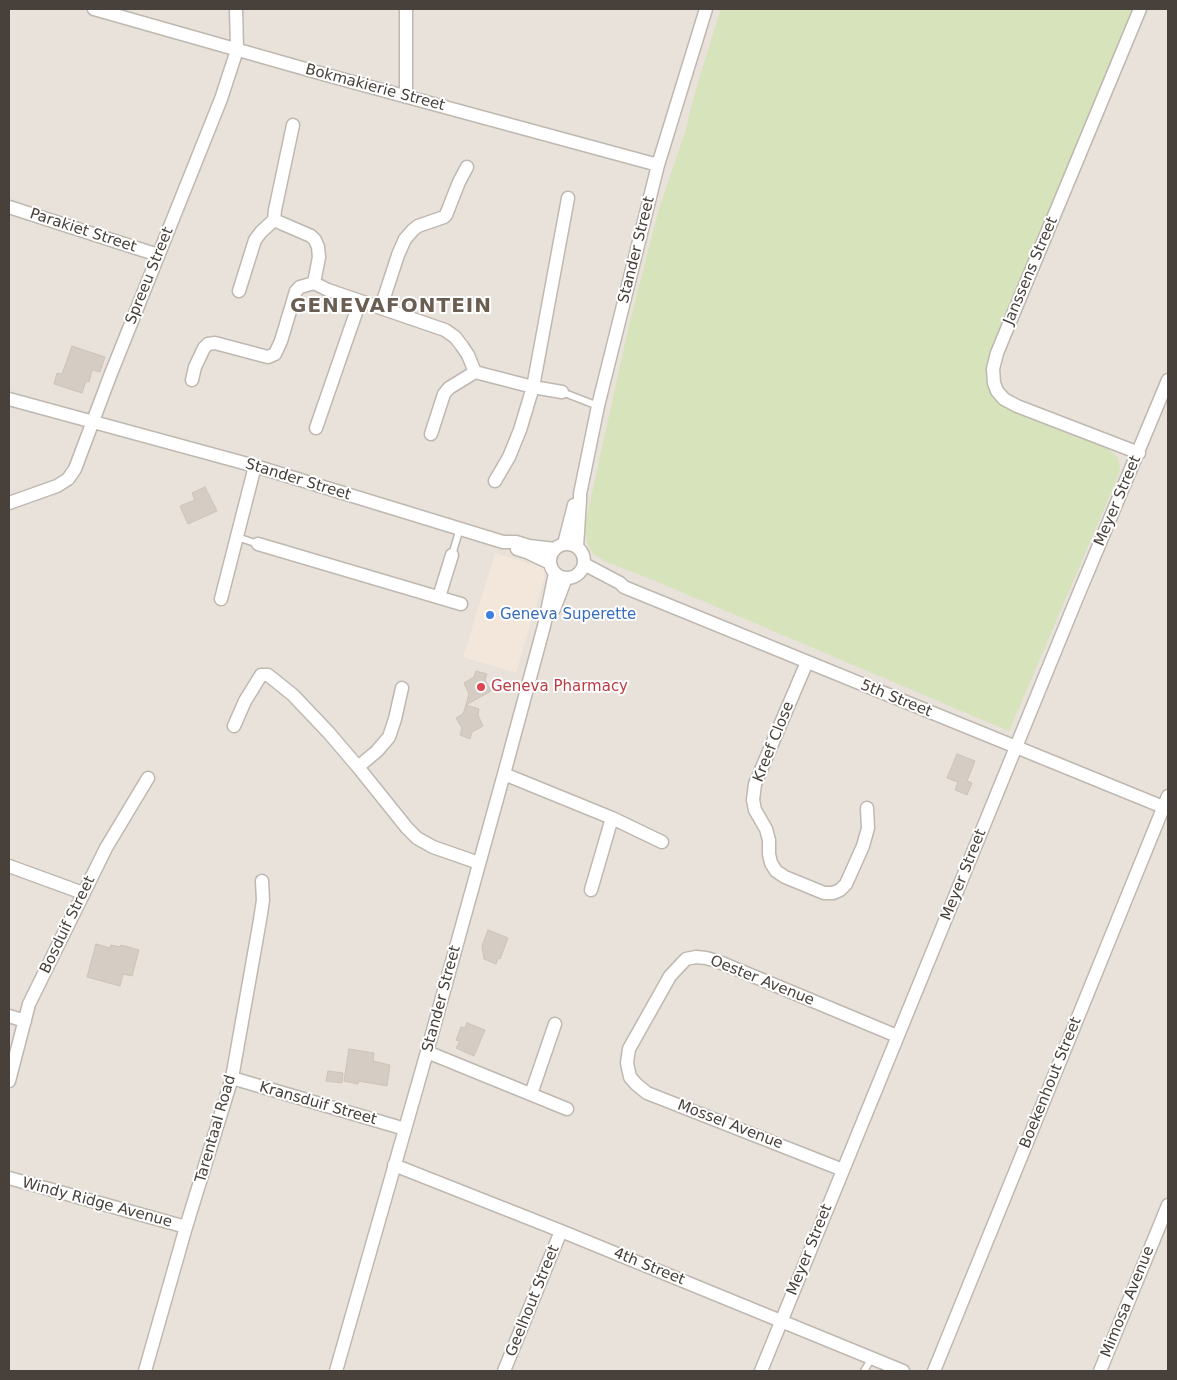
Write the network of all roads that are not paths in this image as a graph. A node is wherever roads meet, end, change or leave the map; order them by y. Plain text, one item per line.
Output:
1 (94, 9) edge
2 (236, 9) edge
3 (406, 9) edge
4 (706, 9) edge
5 (1140, 9) edge
6 (237, 50) junction
7 (406, 97) junction
8 (294, 125) dead end
9 (658, 165) junction
10 (467, 168) dead end
11 (568, 198) dead end
12 (9, 207) edge
13 (274, 220) junction
14 (158, 255) junction
15 (314, 283) junction
16 (238, 291) dead end
17 (360, 301) junction
18 (380, 307) junction
19 (475, 372) junction
20 (192, 380) dead end
21 (1168, 380) edge
22 (533, 387) junction
23 (562, 392) joint
24 (9, 399) edge
25 (598, 406) junction
26 (93, 421) junction
27 (316, 428) dead end
28 (431, 434) dead end
29 (1138, 453) junction
30 (255, 466) junction
31 (495, 481) dead end
32 (9, 503) edge
33 (460, 528) junction
34 (237, 538) junction
35 (503, 542) junction
36 (258, 544) joint
37 (566, 546) junction
38 (452, 555) joint
39 (567, 570) junction
40 (439, 597) junction
41 (221, 599) dead end
42 (461, 604) dead end
43 (807, 662) junction
44 (402, 688) dead end
45 (234, 726) dead end
46 (1016, 748) junction
47 (358, 767) junction
48 (504, 774) junction
49 (148, 778) dead end
50 (1167, 804) edge
51 (867, 808) dead end
52 (612, 818) junction
53 (662, 842) dead end
54 (479, 863) junction
55 (9, 866) edge
56 (262, 881) dead end
57 (591, 890) dead end
58 (83, 893) junction
59 (9, 1016) edge
60 (25, 1021) junction
61 (555, 1024) dead end
62 (897, 1036) junction
63 (427, 1052) junction
64 (627, 1068) joint
65 (232, 1078) junction
66 (9, 1081) edge
67 (531, 1094) junction
68 (567, 1109) dead end
69 (405, 1129) junction
70 (394, 1165) junction
71 (842, 1170) junction
72 (9, 1178) edge
73 (1168, 1204) edge
74 (186, 1227) junction
75 (561, 1231) junction
76 (782, 1322) junction
77 (872, 1358) junction
78 (145, 1371) edge
79 (336, 1371) edge
80 (504, 1371) edge
81 (761, 1371) edge
82 (864, 1371) edge
83 (903, 1371) edge
84 (934, 1371) edge
85 (1100, 1371) edge

1 - 6 street, Bokmakierie Street
2 - 6 street, Spreeu Street
3 - 7 street
4 - 9 street, Stander Street
5 - 29 street, Janssens Street
6 - 7 street, Bokmakierie Street
6 - 14 street, Spreeu Street
7 - 9 street, Bokmakierie Street
8 - 13 street
9 - 25 street, Stander Street
10 - 18 street
11 - 22 street
12 - 14 street, Parakiet Street
13 - 15 street
13 - 16 street
14 - 26 street, Spreeu Street
15 - 17 street
15 - 20 street
17 - 18 street
17 - 27 street
18 - 19 street
19 - 22 street
19 - 28 street
21 - 29 street, Meyer Street
22 - 23 street
22 - 31 street
23 - 25 lane
24 - 26 street, Stander Street
25 - 37 street, Stander Street
26 - 30 street, Stander Street
26 - 32 street, Spreeu Street
29 - 46 street, Meyer Street
30 - 33 street, Stander Street
30 - 34 street
33 - 35 street, Stander Street
33 - 38 lane
34 - 36 lane
34 - 41 street
35 - 37 street, Stander Street
35 - 39 street, Stander Street
36 - 40 street
37 - 39 street
37 - 39 street
38 - 40 street
39 - 43 street, 5th Street
39 - 48 street, Stander Street
40 - 42 street
43 - 46 street, 5th Street
43 - 51 street, Kreef Close
44 - 47 street
45 - 47 street
46 - 50 street, 5th Street
46 - 62 street, Meyer Street
47 - 54 street
48 - 52 street
48 - 54 street, Stander Street
49 - 58 street, Bosduif Street
50 - 84 street, Boekenhout Street
52 - 53 street
52 - 57 street
54 - 63 street, Stander Street
55 - 58 street
56 - 65 street, Tarentaal Road
58 - 60 street, Bosduif Street
59 - 60 street
60 - 66 street, Bosduif Street
61 - 67 street
62 - 64 street, Oester Avenue
62 - 71 street, Meyer Street
63 - 67 street
63 - 69 street, Stander Street
64 - 71 street, Mossel Avenue
65 - 69 street, Kransduif Street
65 - 74 street, Tarentaal Road
67 - 68 street
69 - 70 street, Stander Street
70 - 75 street, 4th Street
70 - 79 street, Stander Street
71 - 76 street, Meyer Street
72 - 74 street, Windy Ridge Avenue
73 - 85 street, Mimosa Avenue
74 - 78 street, Tarentaal Road
75 - 76 street, 4th Street
75 - 80 street, Geelhout Street
76 - 77 street, 4th Street
76 - 81 street, Meyer Street
77 - 82 lane
77 - 83 street, 4th Street

